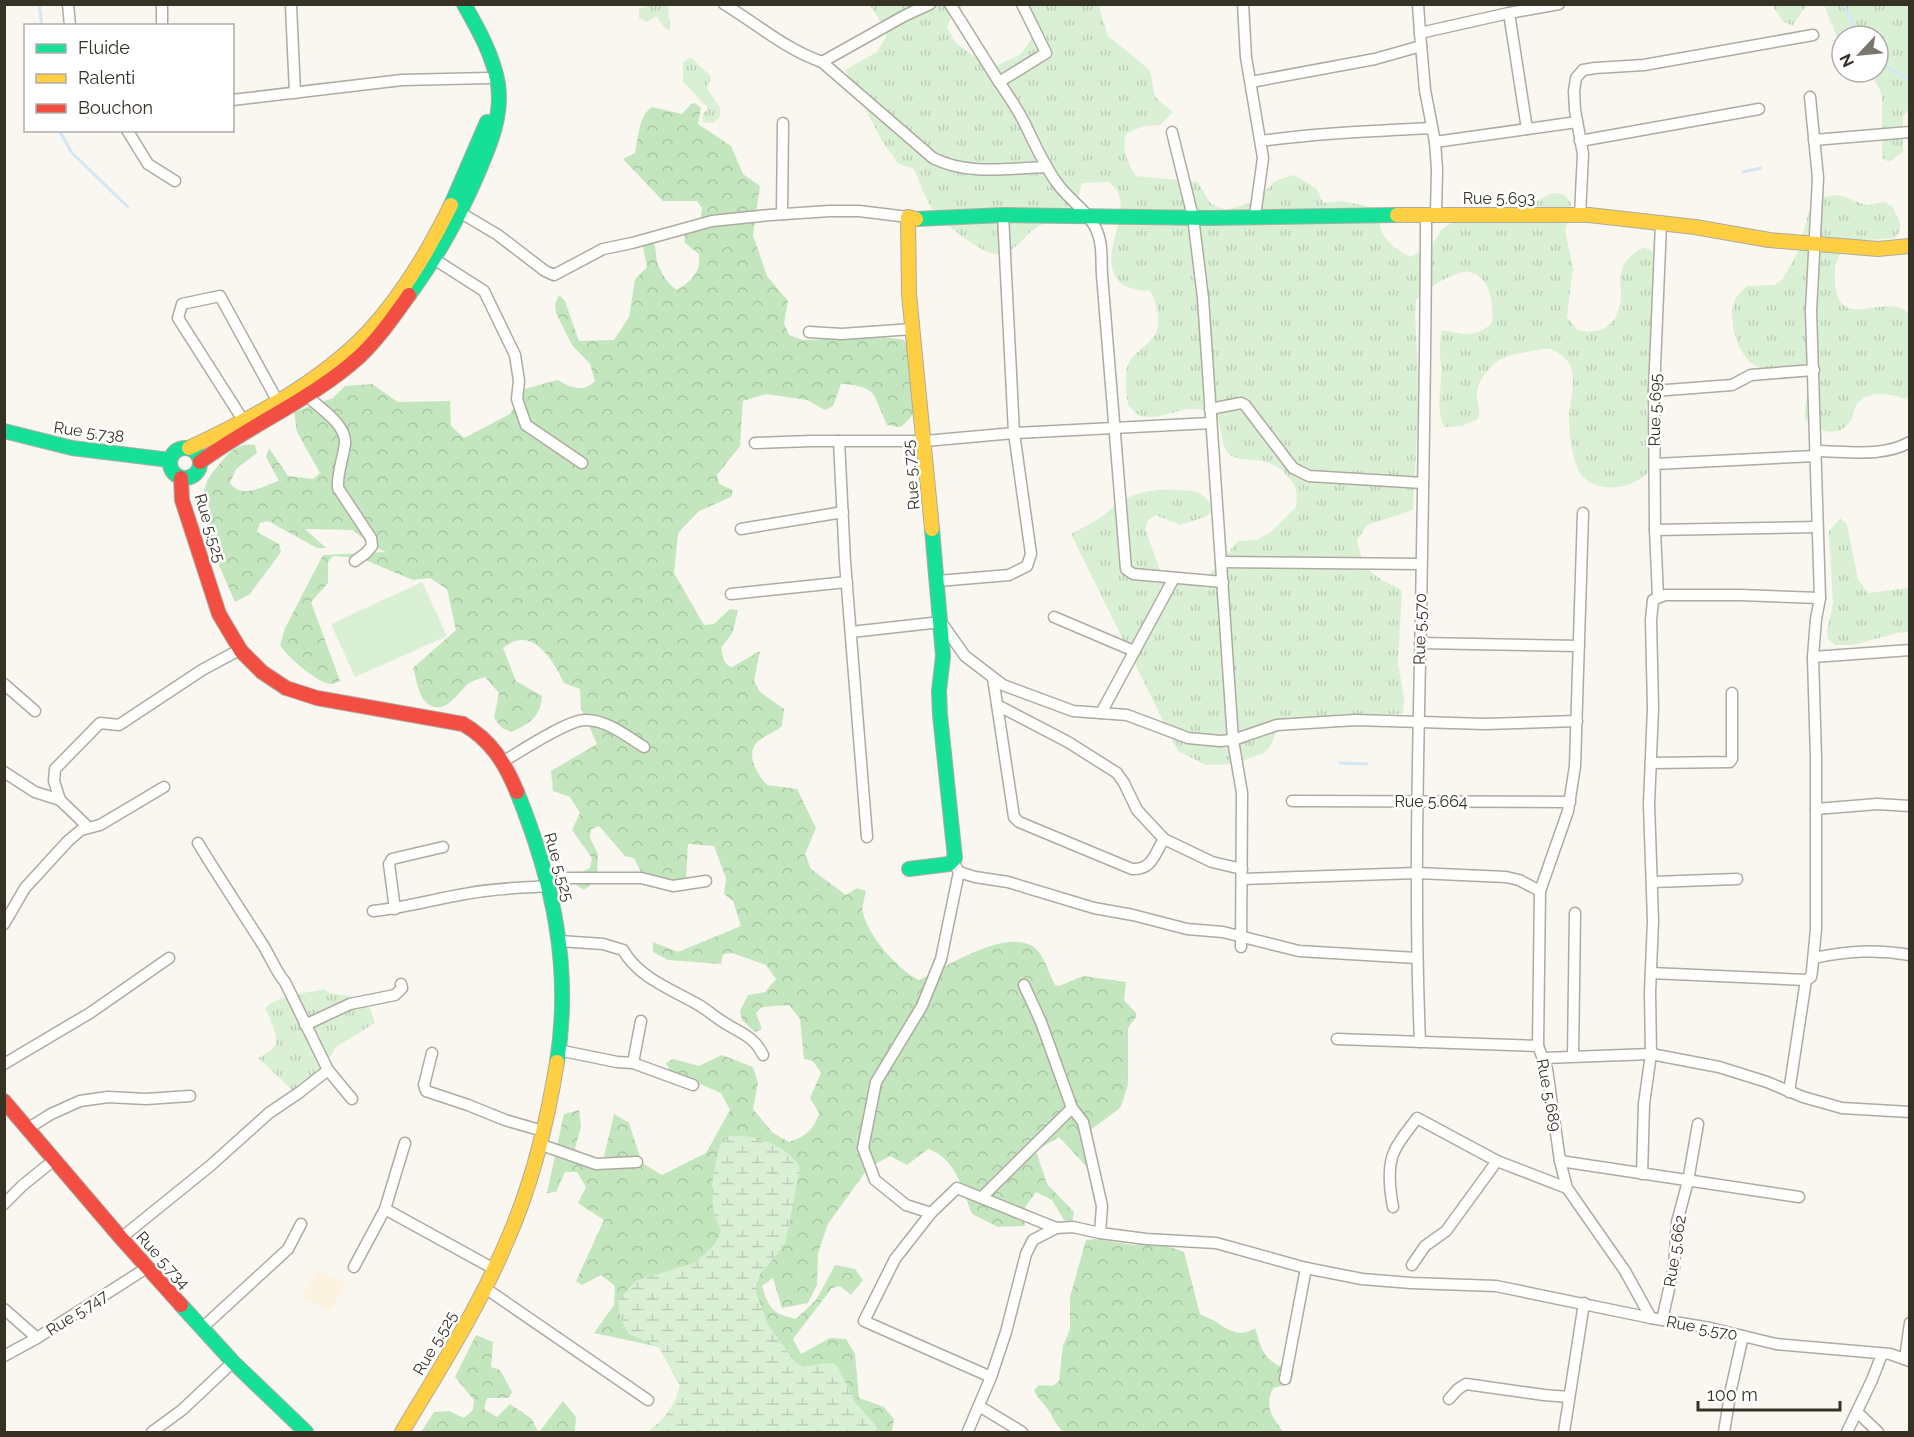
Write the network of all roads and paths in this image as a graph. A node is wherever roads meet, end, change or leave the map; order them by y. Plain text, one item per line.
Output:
1 (68, 4) edge
2 (162, 4) edge
3 (453, 4) edge
4 (464, 4) edge
5 (724, 4) edge
6 (930, 4) edge
7 (950, 4) edge
8 (1022, 4) edge
9 (1243, 4) edge
10 (1418, 4) edge
11 (1559, 4) edge
12 (291, 6) edge
13 (1509, 13) junction
14 (70, 24) edge
15 (162, 24) edge
16 (1420, 33) junction
17 (1813, 35) dead end
18 (1421, 46) junction
19 (822, 62) junction
20 (489, 78) junction
21 (999, 82) junction
22 (1251, 82) junction
23 (295, 93) junction
24 (1810, 97) dead end
25 (234, 100) edge
26 (1759, 110) dead end
27 (1577, 122) junction
28 (783, 123) dead end
29 (1432, 128) junction
30 (1527, 129) junction
31 (128, 132) edge
32 (1172, 132) dead end
33 (1910, 132) edge
34 (1814, 140) junction
35 (1261, 141) junction
36 (1580, 141) junction
37 (1436, 142) junction
38 (1047, 167) junction
39 (175, 181) dead end
40 (461, 213) junction
41 (782, 214) junction
42 (1003, 215) junction
43 (1087, 215) junction
44 (1431, 215) junction
45 (1580, 215) junction
46 (1255, 216) junction
47 (908, 217) junction
48 (1193, 217) junction
49 (1661, 223) junction
50 (1814, 243) junction
51 (1910, 246) edge
52 (434, 259) junction
53 (912, 329) junction
54 (809, 332) dead end
55 (1814, 370) junction
56 (1654, 391) junction
57 (307, 396) junction
58 (277, 400) junction
59 (1210, 409) junction
60 (243, 420) junction
61 (1211, 423) junction
62 (1114, 427) junction
63 (4, 431) edge
64 (1014, 433) junction
65 (839, 441) junction
66 (925, 441) junction
67 (1910, 442) edge
68 (755, 443) dead end
69 (189, 448) junction
70 (1815, 454) junction
71 (170, 460) junction
72 (200, 462) junction
73 (582, 463) dead end
74 (1655, 464) junction
75 (181, 478) junction
76 (1423, 483) junction
77 (843, 512) junction
78 (1583, 513) dead end
79 (1817, 527) junction
80 (741, 529) dead end
81 (1655, 530) junction
82 (355, 561) dead end
83 (1221, 562) junction
84 (1422, 564) junction
85 (1174, 578) junction
86 (938, 581) junction
87 (847, 582) junction
88 (1222, 582) junction
89 (731, 594) dead end
90 (1658, 597) junction
91 (1820, 598) junction
92 (1054, 617) dead end
93 (940, 622) junction
94 (851, 632) junction
95 (1420, 643) junction
96 (1579, 646) junction
97 (241, 649) junction
98 (1910, 650) edge
99 (1134, 651) junction
100 (943, 656) junction
101 (965, 656) junction
102 (1813, 657) junction
103 (993, 678) junction
104 (4, 684) edge
105 (1732, 693) dead end
106 (997, 705) junction
107 (36, 711) dead end
108 (1101, 713) junction
109 (1577, 721) junction
110 (1417, 722) junction
111 (1233, 740) junction
112 (644, 747) dead end
113 (504, 761) junction
114 (1651, 763) junction
115 (4, 772) edge
116 (164, 787) dead end
117 (60, 800) junction
118 (1292, 801) dead end
119 (1417, 801) junction
120 (1570, 802) junction
121 (1910, 806) edge
122 (1816, 809) junction
123 (88, 827) junction
124 (867, 837) dead end
125 (1164, 839) junction
126 (198, 843) dead end
127 (443, 847) dead end
128 (956, 867) junction
129 (909, 870) dead end
130 (1416, 873) junction
131 (1242, 874) junction
132 (1737, 879) dead end
133 (706, 881) dead end
134 (548, 882) junction
135 (1653, 882) junction
136 (1540, 891) junction
137 (395, 909) junction
138 (373, 910) dead end
139 (1575, 913) dead end
140 (4, 924) edge
141 (560, 941) junction
142 (1241, 942) junction
143 (1910, 956) edge
144 (169, 958) dead end
145 (1416, 958) junction
146 (1814, 958) junction
147 (1651, 973) junction
148 (1806, 980) junction
149 (401, 984) dead end
150 (1024, 985) dead end
151 (641, 1021) dead end
152 (304, 1025) junction
153 (1337, 1039) dead end
154 (1420, 1042) junction
155 (1538, 1046) junction
156 (558, 1050) junction
157 (432, 1053) dead end
158 (763, 1054) dead end
159 (1651, 1054) junction
160 (1573, 1056) junction
161 (1544, 1058) junction
162 (633, 1063) junction
163 (4, 1064) edge
164 (328, 1070) junction
165 (693, 1085) dead end
166 (1789, 1092) junction
167 (190, 1096) dead end
168 (352, 1099) dead end
169 (4, 1101) edge
170 (1072, 1108) junction
171 (1910, 1113) edge
172 (1698, 1125) dead end
173 (27, 1129) junction
174 (541, 1138) junction
175 (405, 1143) dead end
176 (54, 1160) junction
177 (1497, 1161) junction
178 (1560, 1161) junction
179 (637, 1162) dead end
180 (1642, 1174) junction
181 (1688, 1181) junction
182 (1567, 1188) junction
183 (1799, 1197) dead end
184 (981, 1198) junction
185 (4, 1204) edge
186 (1393, 1207) dead end
187 (385, 1209) junction
188 (931, 1213) junction
189 (301, 1224) dead end
190 (1056, 1228) junction
191 (1100, 1233) junction
192 (121, 1238) junction
193 (1412, 1265) dead end
194 (148, 1267) junction
195 (354, 1268) dead end
196 (1306, 1268) junction
197 (494, 1269) junction
198 (485, 1288) junction
199 (1584, 1303) junction
200 (4, 1309) edge
201 (1657, 1319) junction
202 (1910, 1323) edge
203 (202, 1328) junction
204 (1743, 1336) junction
205 (37, 1338) junction
206 (1882, 1354) junction
207 (4, 1356) edge
208 (1907, 1360) edge
209 (233, 1362) junction
210 (991, 1377) junction
211 (1285, 1379) dead end
212 (1569, 1396) junction
213 (1449, 1399) dead end
214 (648, 1400) dead end
215 (979, 1406) junction
216 (1857, 1412) junction
217 (968, 1431) dead end
218 (152, 1432) edge
219 (306, 1432) edge
220 (402, 1432) edge
221 (1022, 1432) edge
222 (1564, 1432) edge
223 (1724, 1432) edge
224 (1847, 1432) edge
225 (1878, 1432) edge

1 - 14 street
2 - 15 street
3 - 20 street
4 - 40 street
5 - 19 street
6 - 19 street
7 - 21 street
8 - 21 street
9 - 22 street
10 - 16 street, Rue 5.570
11 - 13 street
12 - 23 street
13 - 16 street
13 - 30 street
16 - 18 street, Rue 5.570
17 - 27 street
18 - 22 street
18 - 29 street, Rue 5.570
19 - 38 street
20 - 23 street
20 - 58 street
21 - 38 street
22 - 35 street
23 - 25 street
24 - 34 street
26 - 36 street
27 - 30 street
27 - 36 street
28 - 41 street
29 - 35 street
29 - 37 street, Rue 5.570
30 - 37 street
31 - 39 street
32 - 48 street
33 - 34 street
34 - 50 street
35 - 46 street
36 - 45 street
37 - 44 street, Rue 5.570
38 - 43 street
40 - 41 street
40 - 52 street
41 - 47 street
42 - 43 street
42 - 47 street
42 - 64 street
43 - 48 street, Rue 5.693
43 - 62 street
44 - 45 street, Rue 5.693
44 - 46 street, Rue 5.693
44 - 76 street, Rue 5.570
45 - 49 street, Rue 5.693
46 - 48 street, Rue 5.693
47 - 53 street, Rue 5.725
48 - 59 street
49 - 50 street, Rue 5.693
49 - 56 street, Rue 5.695
50 - 51 street, Rue 5.693
50 - 55 street
52 - 57 street
52 - 73 street
53 - 54 street
53 - 66 street, Rue 5.725
55 - 56 street
55 - 70 street
56 - 74 street, Rue 5.695
57 - 72 street
57 - 82 street
58 - 60 street
58 - 60 street
59 - 61 street
59 - 76 street
60 - 69 street
61 - 62 street
61 - 83 street
62 - 64 street
62 - 85 street
63 - 71 street, Rue 5.738
64 - 66 street
64 - 86 street
65 - 66 street
65 - 68 street
65 - 77 street
66 - 86 street, Rue 5.725
67 - 70 street
69 - 71 street
69 - 72 street
70 - 74 street
70 - 79 street
71 - 75 street
72 - 75 street
74 - 81 street, Rue 5.695
75 - 97 street, Rue 5.525
76 - 84 street, Rue 5.570
77 - 80 street
77 - 87 street
78 - 96 street
79 - 81 street
79 - 91 street
81 - 90 street, Rue 5.695
83 - 84 street
83 - 88 street
84 - 95 street, Rue 5.570
85 - 88 street
85 - 99 street
86 - 93 street, Rue 5.725
87 - 89 street
87 - 94 street
88 - 111 street
90 - 91 street
90 - 114 street, Rue 5.695
91 - 102 street
92 - 99 street
93 - 94 street
93 - 100 street, Rue 5.725
93 - 101 street
94 - 124 street
95 - 96 street
95 - 110 street, Rue 5.570
96 - 109 street
97 - 113 street, Rue 5.525
97 - 117 street
98 - 102 street
99 - 108 street
100 - 101 street
100 - 128 street, Rue 5.725
101 - 103 street
102 - 122 street
103 - 106 street
103 - 108 street
104 - 107 street
105 - 114 street
106 - 125 street
106 - 125 street
108 - 111 street
109 - 110 street
109 - 120 street
110 - 111 street
110 - 119 street, Rue 5.570
111 - 131 street
112 - 113 street
113 - 134 street, Rue 5.525
114 - 135 street, Rue 5.695
115 - 117 street
116 - 123 street
117 - 123 street
118 - 119 street, Rue 5.664
119 - 120 street, Rue 5.664
119 - 130 street, Rue 5.570
120 - 136 street
121 - 122 street
122 - 146 street
123 - 140 street
125 - 131 street
126 - 152 street
127 - 137 street
128 - 129 street
128 - 142 street
128 - 188 street
130 - 131 street
130 - 136 street
130 - 145 street, Rue 5.570
131 - 142 street
132 - 135 street
133 - 134 street
134 - 137 street
134 - 141 street, Rue 5.525
135 - 147 street, Rue 5.695
136 - 155 street
137 - 138 street
139 - 160 street
141 - 156 street, Rue 5.525
141 - 158 street
142 - 145 street
143 - 146 street
144 - 163 street
145 - 154 street, Rue 5.570
146 - 148 street
147 - 148 street
147 - 159 street, Rue 5.695
148 - 166 street
149 - 152 street
150 - 170 street
151 - 162 street
152 - 164 street
153 - 154 street, Rue 5.689
154 - 155 street, Rue 5.689
155 - 161 street, Rue 5.689
156 - 162 street
156 - 174 street, Rue 5.525
157 - 174 street
159 - 160 street
159 - 166 street
159 - 180 street, Rue 5.695
160 - 161 street
161 - 178 street, Rue 5.689
162 - 165 street
164 - 168 street
164 - 192 street
166 - 171 street
167 - 173 street
169 - 173 street, Rue 5.734
170 - 184 street
170 - 191 street
172 - 181 street, Rue 5.662
173 - 176 street, Rue 5.734
174 - 179 street
174 - 197 street, Rue 5.525
175 - 187 street
176 - 185 street
176 - 192 street, Rue 5.734
177 - 182 street
177 - 186 street
177 - 193 street
178 - 180 street
178 - 182 street, Rue 5.689
180 - 181 street
181 - 183 street
181 - 201 street, Rue 5.662
182 - 201 street, Rue 5.689
184 - 188 street, Rue 5.570
184 - 190 street, Rue 5.570
187 - 195 street
187 - 197 street
188 - 210 street
189 - 203 street
190 - 191 street, Rue 5.570
190 - 210 street
191 - 196 street, Rue 5.570
192 - 194 street, Rue 5.734
194 - 203 street, Rue 5.734
194 - 205 street, Rue 5.747
196 - 199 street, Rue 5.570
196 - 211 street
197 - 198 street, Rue 5.525
198 - 214 street
198 - 220 street, Rue 5.525
199 - 201 street, Rue 5.570
199 - 212 street
200 - 205 street
201 - 204 street, Rue 5.570
202 - 208 street
203 - 209 street, Rue 5.734
204 - 206 street, Rue 5.570
204 - 223 street
205 - 207 street, Rue 5.747
206 - 208 street, Rue 5.570
206 - 216 street
209 - 218 street
209 - 219 street, Rue 5.734
210 - 215 street
212 - 213 street
212 - 222 street
215 - 217 street
215 - 221 street
216 - 224 street
216 - 225 street

